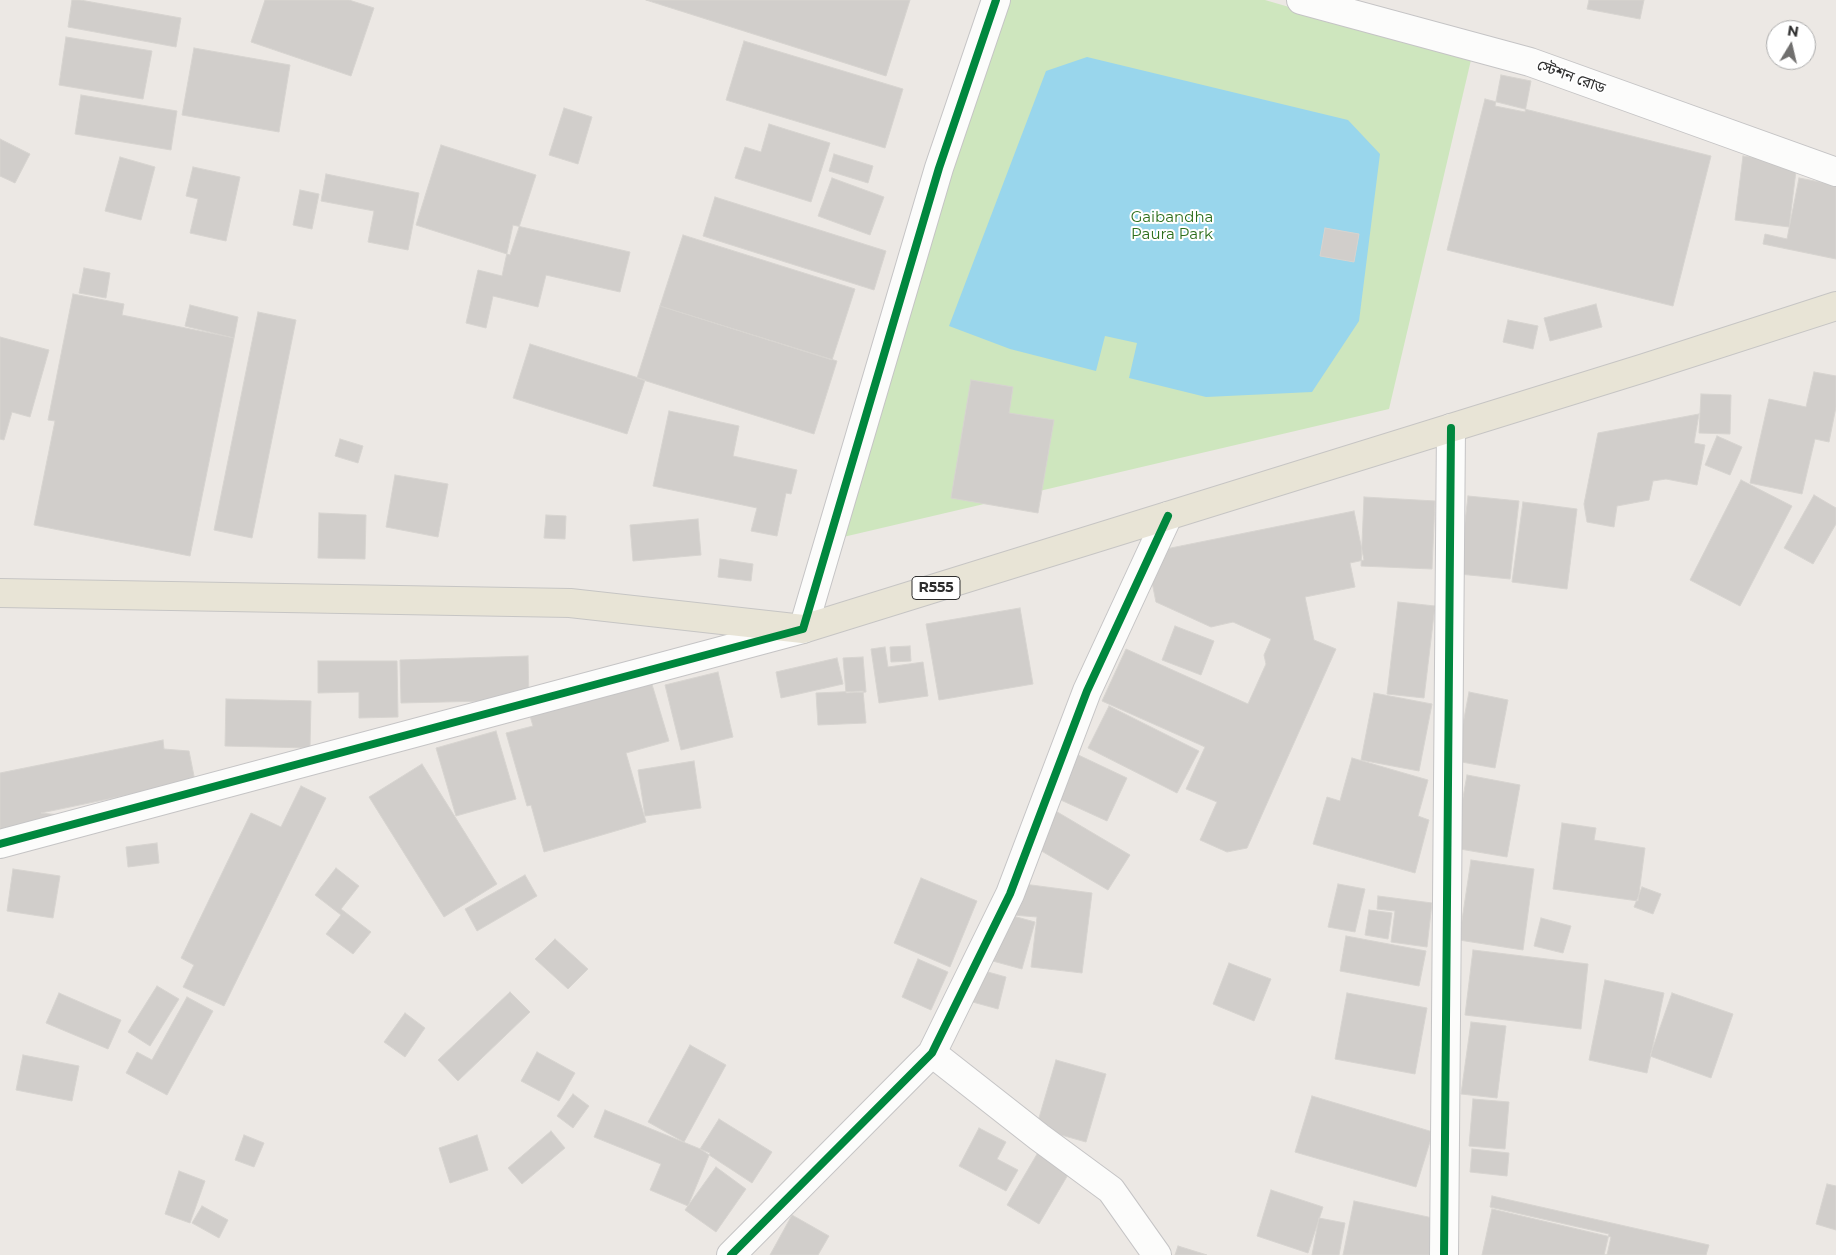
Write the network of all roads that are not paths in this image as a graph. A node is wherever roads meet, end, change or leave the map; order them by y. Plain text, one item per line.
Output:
1 (996, 0) edge
2 (1301, 0) edge
3 (1836, 172) edge
4 (1836, 306) edge
5 (1451, 428) junction
6 (1168, 516) junction
7 (0, 593) edge
8 (803, 629) junction
9 (0, 844) edge
10 (932, 1053) junction
11 (731, 1255) edge
12 (1157, 1255) edge
13 (1444, 1255) edge

1 - 8 street
2 - 3 street, স্টেশন রোড
4 - 5 main road, R555
5 - 6 main road, R555
5 - 13 street
6 - 8 main road, R555
6 - 10 street
7 - 8 main road, R555
8 - 9 street
10 - 11 street
10 - 12 street

